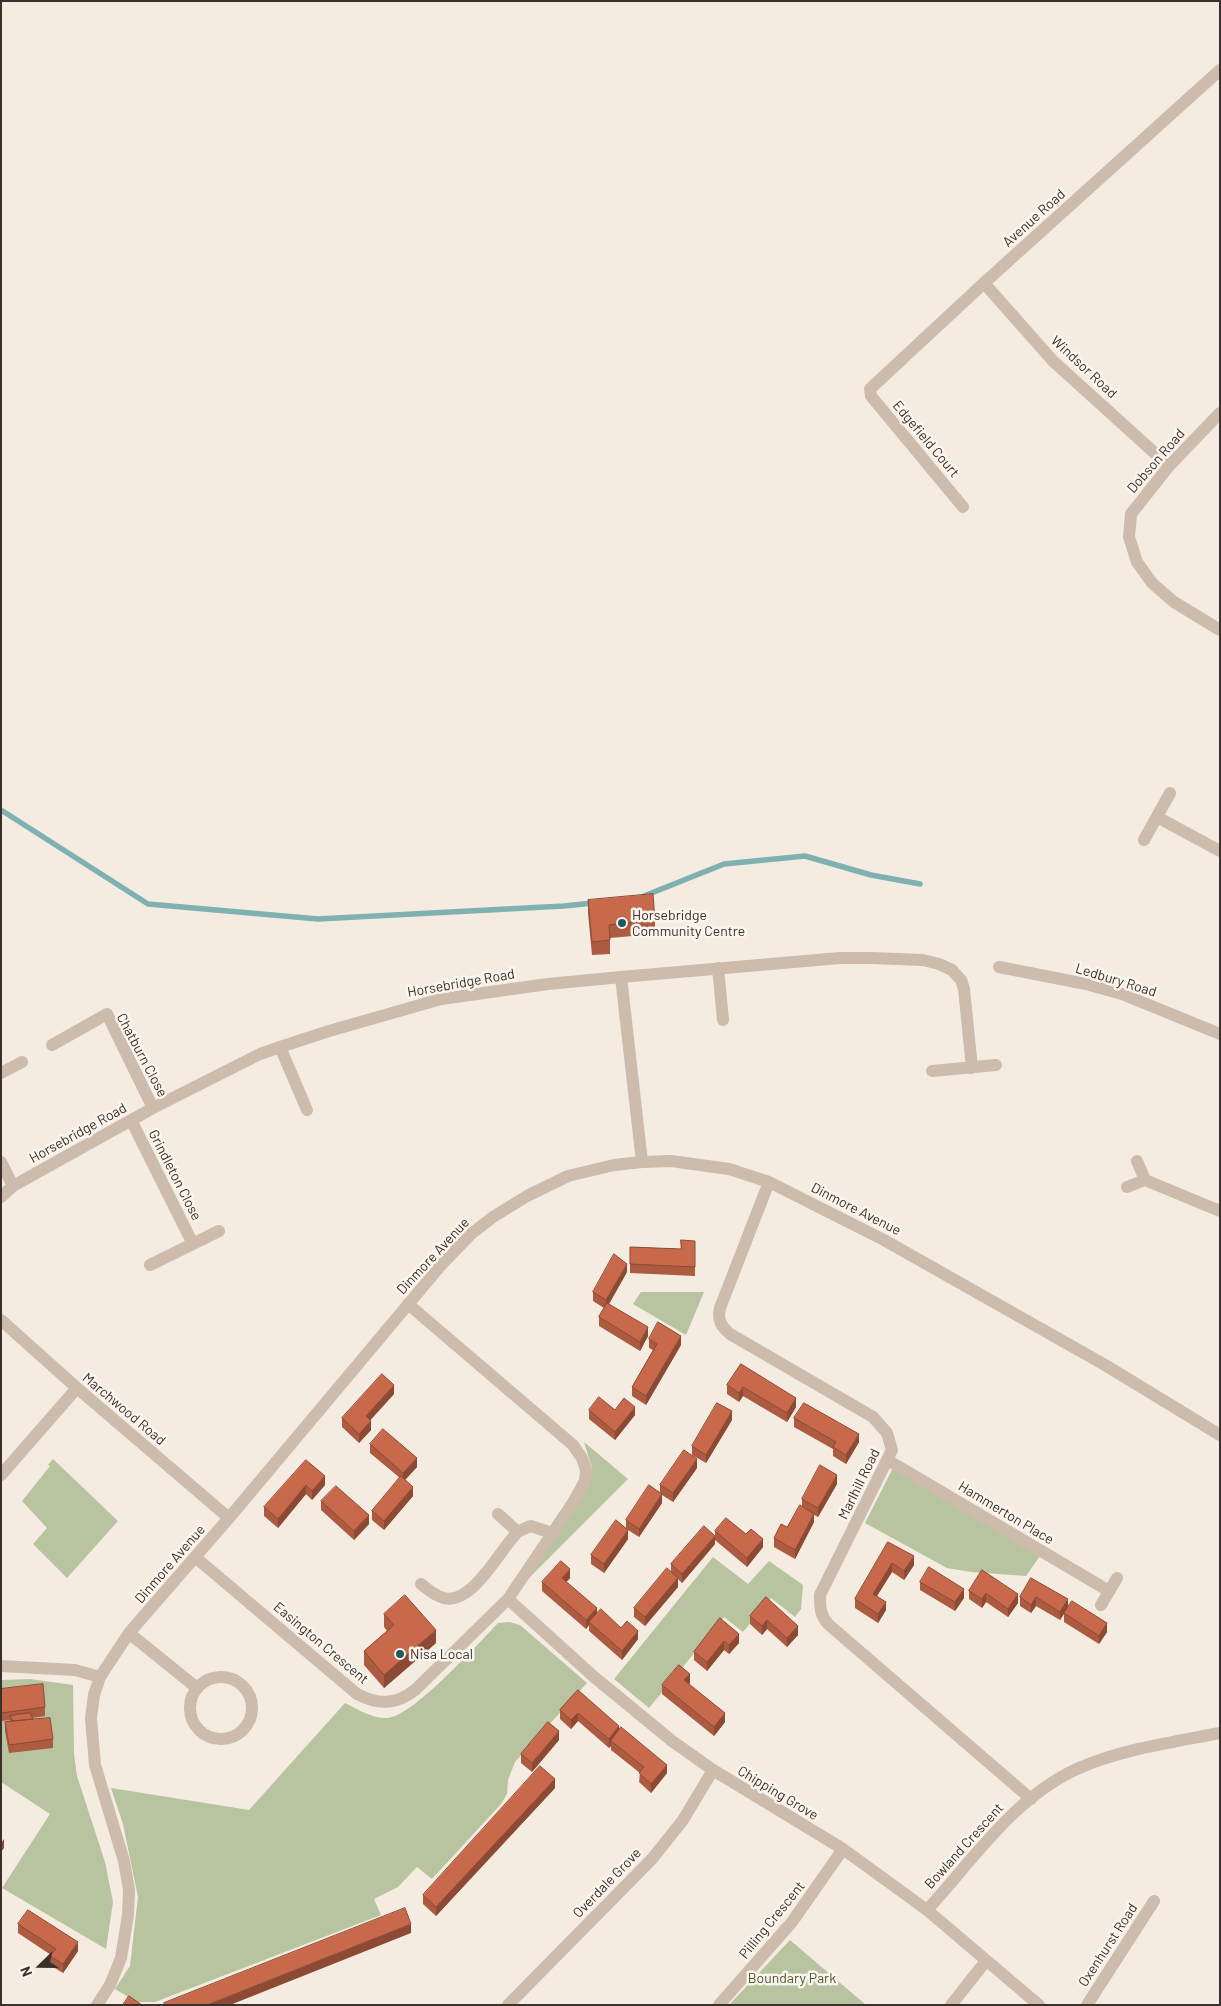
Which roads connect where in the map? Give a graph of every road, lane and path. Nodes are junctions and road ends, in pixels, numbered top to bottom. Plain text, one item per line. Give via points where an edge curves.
1 (1220, 70) edge
2 (984, 283) junction
3 (870, 389) joint
4 (1220, 413) edge
5 (1169, 466) junction
6 (963, 507) dead end
7 (1220, 630) edge
8 (1170, 793) dead end
9 (1157, 817) junction
10 (1144, 840) dead end
11 (1220, 851) edge
12 (999, 967) dead end
13 (718, 968) junction
14 (621, 977) junction
15 (724, 1020) dead end
16 (1220, 1034) edge
17 (52, 1045) dead end
18 (280, 1047) junction
19 (22, 1062) dead end
20 (996, 1065) dead end
21 (972, 1068) junction
22 (932, 1071) dead end
23 (1, 1073) edge
24 (153, 1108) junction
25 (307, 1110) dead end
26 (131, 1120) junction
27 (1138, 1161) dead end
28 (1, 1162) edge
29 (642, 1162) junction
30 (1145, 1180) junction
31 (769, 1182) junction
32 (13, 1186) junction
33 (1127, 1187) dead end
34 (1, 1197) edge
35 (1220, 1211) edge
36 (219, 1231) dead end
37 (193, 1244) junction
38 (150, 1265) dead end
39 (408, 1304) junction
40 (1, 1320) edge
41 (77, 1388) junction
42 (1220, 1435) edge
43 (889, 1461) junction
44 (1, 1475) edge
45 (498, 1514) dead end
46 (229, 1518) junction
47 (518, 1532) junction
48 (552, 1533) junction
49 (195, 1558) junction
50 (1118, 1578) dead end
51 (421, 1584) dead end
52 (1109, 1591) junction
53 (508, 1599) junction
54 (1100, 1605) dead end
55 (129, 1633) junction
56 (1, 1666) edge
57 (100, 1677) junction
58 (197, 1688) junction
59 (1220, 1733) edge
60 (713, 1770) junction
61 (1031, 1799) junction
62 (843, 1850) junction
63 (1154, 1901) dead end
64 (927, 1910) junction
65 (986, 1962) junction
66 (96, 2005) edge
67 (508, 2005) edge
68 (719, 2005) edge
69 (950, 2005) edge
70 (1038, 2005) edge
71 (1087, 2005) edge

1 - 2 street, Avenue Road
2 - 3 street, Avenue Road
2 - 5 street, Windsor Road via 1053,361
3 - 6 street, Edgefield Court via 871,396
4 - 5 street, Dobson Road
5 - 7 street, Dobson Road via 1131,514 1129,537 1137,562 1152,583 1174,602
8 - 9 street
9 - 10 street
9 - 11 street
12 - 16 street, Ledbury Road via 1122,994
13 - 14 street, Horsebridge Road
13 - 15 street
13 - 21 street, Horsebridge Road via 840,958 923,960 939,964 952,970 964,988
14 - 18 street, Horsebridge Road via 441,999
14 - 29 street
17 - 24 street, Chatburn Close via 107,1014
18 - 24 street, Horsebridge Road
18 - 25 street
19 - 23 street
20 - 21 street
21 - 22 street
24 - 26 street, Horsebridge Road
26 - 32 street, Horsebridge Road
26 - 37 street, Grindleton Close
27 - 30 street
28 - 32 street
29 - 31 street, Dinmore Avenue via 696,1163 729,1169
29 - 39 street, Dinmore Avenue via 568,1176 508,1206 470,1234
30 - 33 street
30 - 35 street
31 - 42 street, Dinmore Avenue via 884,1240 1105,1365
31 - 43 street, Marlhill Road via 720,1308 720,1323 730,1334 873,1417 890,1442
32 - 34 street, Horsebridge Road
36 - 37 street, Grindleton Close
37 - 38 street, Grindleton Close
39 - 46 street, Dinmore Avenue
39 - 48 street, Easington Crescent via 572,1445 582,1458 585,1481
40 - 41 street, Marchwood Road
41 - 44 street
41 - 46 street, Marchwood Road
43 - 52 street, Hammerton Place
43 - 61 street, Marlhill Road via 820,1594 822,1617
45 - 47 street
46 - 49 street, Dinmore Avenue
47 - 48 street via 530,1526
47 - 51 street via 492,1567 468,1592 457,1598 446,1599
48 - 53 street, Easington Crescent
49 - 53 street, Easington Crescent via 368,1700 384,1702 404,1698
49 - 55 street, Dinmore Avenue
50 - 52 street
52 - 54 street
53 - 60 street, Chipping Grove via 593,1676
55 - 57 street, Dinmore Avenue
55 - 58 street
56 - 57 street via 74,1670
57 - 66 street, Dinmore Avenue via 91,1718 95,1766 130,1890 121,1958 110,1985
58 - 58 street via 192,1696 190,1714 198,1730 205,1736 221,1740 244,1731 252,1718 253,1708 252,1698 240,1683 232,1678 213,1678
59 - 61 street, Bowland Crescent via 1097,1761 1060,1778
60 - 62 street, Chipping Grove
60 - 67 street, Overdale Grove via 683,1820 652,1859
61 - 64 street, Bowland Crescent via 1003,1823
62 - 64 street, Chipping Grove
62 - 68 street, Pilling Crescent via 792,1922
63 - 71 street, Oxenhurst Road
64 - 65 street, Chipping Grove
65 - 69 street
65 - 70 street, Chipping Grove

